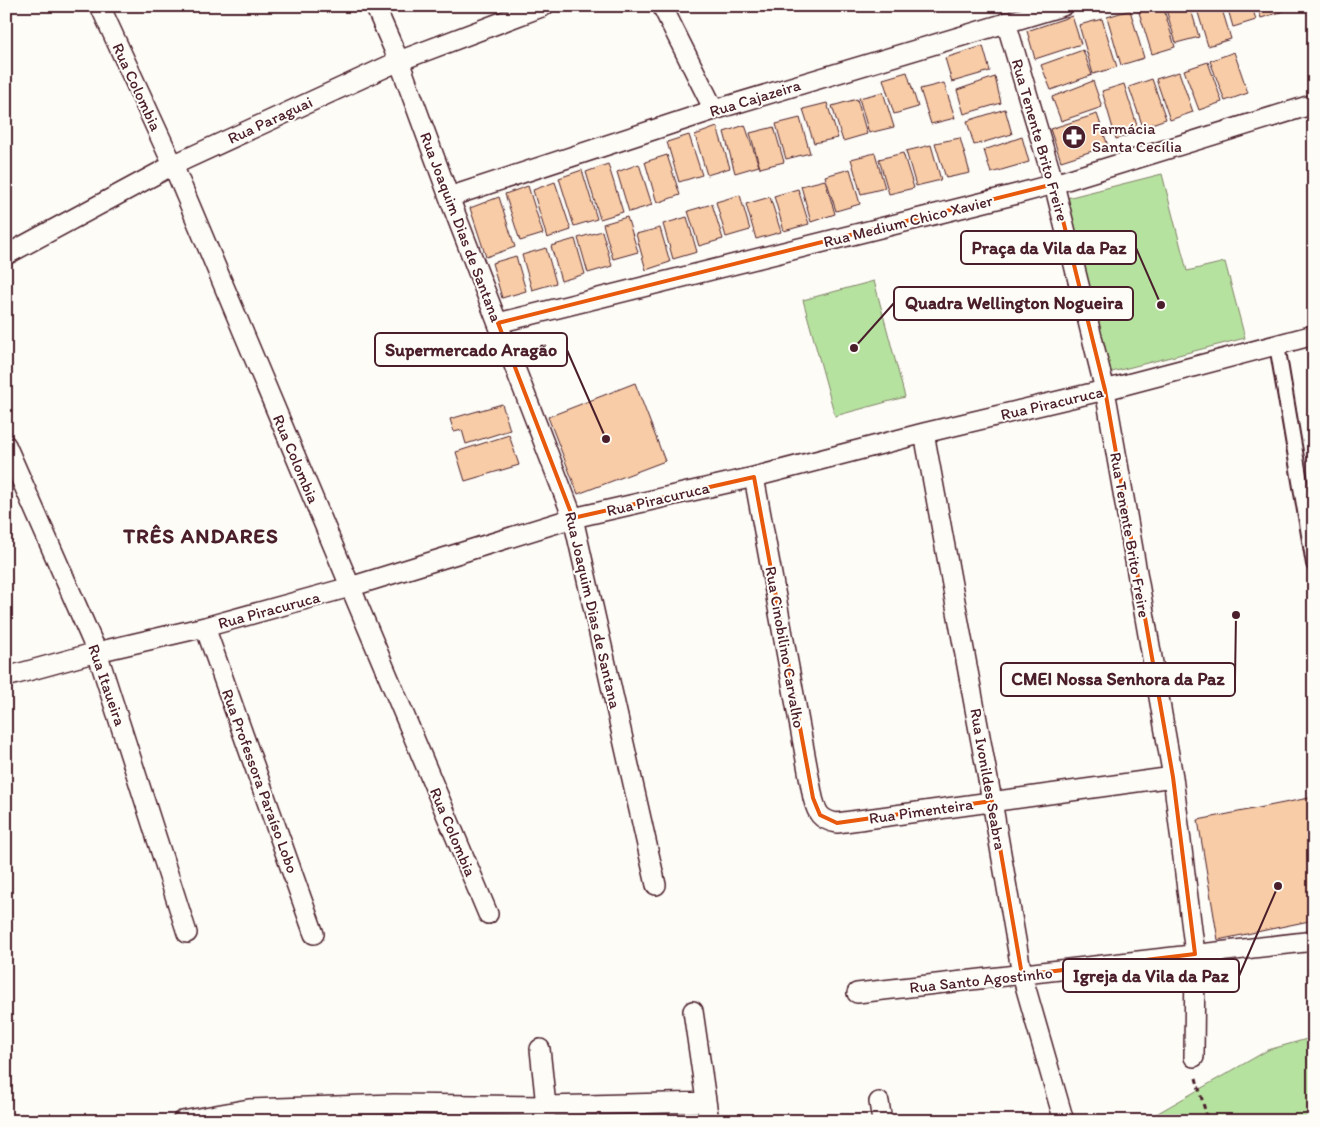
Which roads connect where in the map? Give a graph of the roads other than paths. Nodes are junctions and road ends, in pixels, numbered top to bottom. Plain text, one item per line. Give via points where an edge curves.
1 (100, 6) edge
2 (376, 6) edge
3 (544, 6) edge
4 (662, 6) edge
5 (1063, 6) edge
6 (1037, 10) edge
7 (1006, 22) junction
8 (399, 61) junction
9 (1314, 104) edge
10 (714, 110) junction
11 (173, 165) junction
12 (1054, 184) junction
13 (449, 197) junction
14 (6, 255) edge
15 (498, 323) junction
16 (1314, 335) edge
17 (1276, 345) junction
18 (1105, 390) junction
19 (924, 434) junction
20 (6, 445) edge
21 (754, 477) junction
22 (573, 518) junction
23 (1314, 564) edge
24 (350, 587) junction
25 (205, 627) junction
26 (98, 652) junction
27 (6, 677) edge
28 (1173, 777) junction
29 (992, 801) junction
30 (820, 815) joint
31 (656, 884) dead end
32 (488, 914) dead end
33 (187, 933) dead end
34 (314, 934) dead end
35 (1314, 941) edge
36 (1195, 954) junction
37 (1022, 975) junction
38 (857, 993) dead end
39 (693, 1011) dead end
40 (540, 1049) dead end
41 (1194, 1057) dead end
42 (879, 1102) dead end
43 (708, 1111) edge
44 (545, 1114) edge
45 (249, 1115) edge
46 (182, 1121) edge
47 (882, 1121) edge
48 (1064, 1121) edge

1 - 11 street, Rua Colombia
2 - 8 street, Rua Joaquim Dias de Santana
3 - 8 street, Rua Paraguai
4 - 10 street
5 - 6 street, Rua Cajazeira
6 - 7 street, Rua Cajazeira
7 - 10 street, Rua Cajazeira
7 - 12 street, Rua Tenente Brito Freire
8 - 11 street, Rua Paraguai
8 - 13 street, Rua Joaquim Dias de Santana
9 - 12 street, Rua Medium Chico Xavier
10 - 13 street, Rua Cajazeira
11 - 14 street, Rua Paraguai
11 - 24 street, Rua Colombia
12 - 15 street, Rua Medium Chico Xavier
12 - 18 street, Rua Tenente Brito Freire
13 - 15 street, Rua Joaquim Dias de Santana
15 - 22 street, Rua Joaquim Dias de Santana
16 - 17 street, Rua Piracuruca
17 - 18 street, Rua Piracuruca
17 - 23 street
18 - 19 street, Rua Piracuruca
18 - 28 street, Rua Tenente Brito Freire
19 - 21 street, Rua Piracuruca
19 - 29 street, Rua Ivonildes Seabra
20 - 26 street, Rua Itaueira
21 - 22 street, Rua Piracuruca
21 - 30 street, Rua Cinobilino Carvalho via 813,798
22 - 24 street, Rua Piracuruca
22 - 31 street, Rua Joaquim Dias de Santana
24 - 25 street, Rua Piracuruca
24 - 32 street, Rua Colombia
25 - 26 street, Rua Piracuruca
25 - 34 street, Rua Professora Paraíso Lobo
26 - 27 street, Rua Piracuruca
26 - 33 street, Rua Itaueira
28 - 29 street, Rua Pimenteira
28 - 36 street, Rua Tenente Brito Freire
29 - 30 street, Rua Pimenteira via 837,823 826,821
29 - 37 street, Rua Ivonildes Seabra
35 - 36 street, Rua Santo Agostinho
36 - 37 street, Rua Santo Agostinho
36 - 41 street, Rua Tenente Brito Freire
37 - 38 street, Rua Santo Agostinho
37 - 48 street, Rua Ivonildes Seabra
39 - 43 street
40 - 44 street
42 - 47 street
43 - 44 street
44 - 45 street via 394,1104
45 - 46 street

